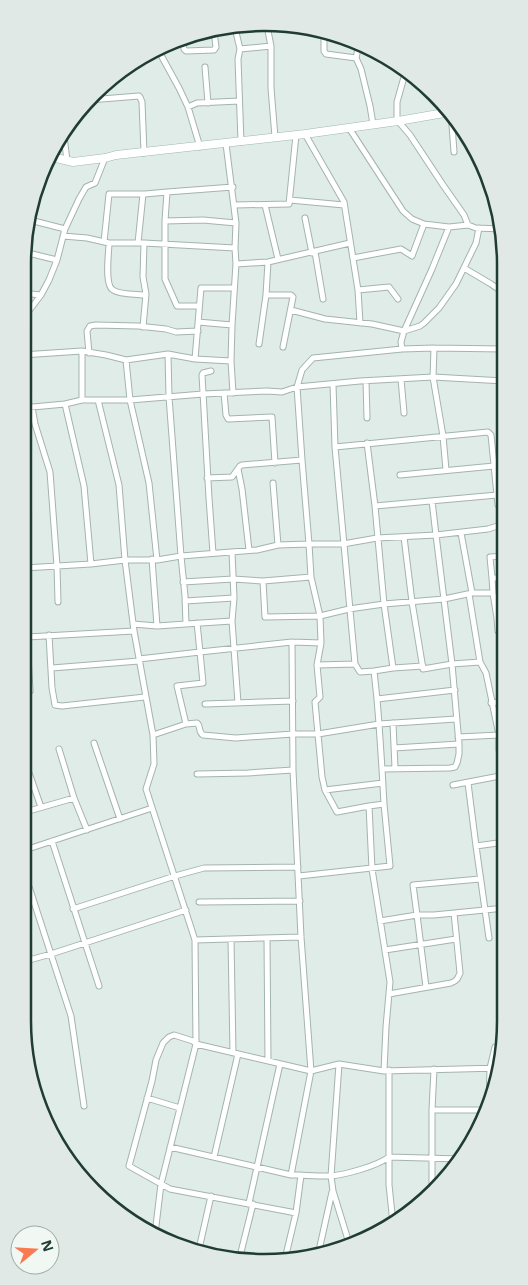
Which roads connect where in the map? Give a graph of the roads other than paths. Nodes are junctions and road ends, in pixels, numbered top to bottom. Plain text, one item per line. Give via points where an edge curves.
1 (268, 31) edge
2 (236, 33) edge
3 (215, 37) edge
4 (324, 39) edge
5 (183, 46) edge
6 (271, 46) junction
7 (240, 48) junction
8 (358, 51) edge
9 (162, 57) dead end
10 (356, 58) junction
11 (205, 67) dead end
12 (404, 78) edge
13 (99, 99) edge
14 (239, 101) junction
15 (208, 103) junction
16 (188, 107) junction
17 (441, 114) edge
18 (398, 121) junction
19 (373, 124) junction
20 (451, 125) edge
21 (349, 128) junction
22 (300, 135) junction
23 (274, 137) junction
24 (241, 142) junction
25 (65, 143) edge
26 (226, 144) junction
27 (200, 147) junction
28 (454, 152) dead end
29 (144, 153) junction
30 (57, 158) edge
31 (106, 158) junction
32 (67, 160) junction
33 (233, 187) junction
34 (167, 192) junction
35 (143, 194) junction
36 (290, 200) junction
37 (235, 205) junction
38 (267, 205) junction
39 (344, 205) junction
40 (305, 218) dead end
41 (36, 221) edge
42 (165, 221) junction
43 (236, 223) junction
44 (424, 224) junction
45 (468, 225) junction
46 (450, 227) junction
47 (479, 228) junction
48 (65, 229) junction
49 (494, 229) edge
50 (63, 236) junction
51 (107, 242) junction
52 (141, 243) junction
53 (164, 244) junction
54 (350, 244) junction
55 (235, 248) junction
56 (314, 252) junction
57 (32, 254) edge
58 (353, 258) junction
59 (278, 259) junction
60 (57, 260) junction
61 (268, 262) junction
62 (236, 264) junction
63 (464, 268) junction
64 (234, 288) junction
65 (497, 288) edge
66 (358, 290) junction
67 (31, 294) edge
68 (41, 295) junction
69 (145, 295) junction
70 (266, 295) junction
71 (323, 299) dead end
72 (398, 299) dead end
73 (199, 306) junction
74 (31, 309) edge
75 (291, 310) junction
76 (198, 322) junction
77 (360, 323) junction
78 (232, 326) junction
79 (144, 327) junction
80 (198, 331) junction
81 (404, 331) junction
82 (259, 344) dead end
83 (283, 347) dead end
84 (434, 348) junction
85 (402, 349) junction
86 (497, 349) edge
87 (82, 351) junction
88 (89, 352) junction
89 (31, 354) edge
90 (168, 354) junction
91 (195, 358) junction
92 (126, 360) junction
93 (231, 360) junction
94 (211, 371) dead end
95 (433, 377) junction
96 (401, 379) junction
97 (366, 381) junction
98 (497, 381) edge
99 (333, 384) junction
100 (297, 387) junction
101 (233, 392) junction
102 (224, 393) junction
103 (203, 394) junction
104 (169, 397) junction
105 (82, 400) junction
106 (98, 400) junction
107 (130, 400) junction
108 (65, 404) junction
109 (32, 407) joint
110 (404, 413) dead end
111 (367, 418) dead end
112 (442, 436) junction
113 (366, 444) junction
114 (335, 447) junction
115 (302, 460) junction
116 (275, 463) junction
117 (494, 466) junction
118 (238, 468) junction
119 (446, 470) junction
120 (400, 474) dead end
121 (208, 478) junction
122 (273, 483) dead end
123 (497, 496) joint
124 (432, 501) junction
125 (375, 506) junction
126 (497, 526) edge
127 (461, 533) junction
128 (436, 536) junction
129 (404, 537) junction
130 (377, 538) junction
131 (309, 544) junction
132 (343, 544) junction
133 (278, 545) junction
134 (249, 550) junction
135 (232, 552) junction
136 (213, 553) junction
137 (181, 556) junction
138 (497, 556) edge
139 (125, 560) junction
140 (154, 560) junction
141 (91, 564) junction
142 (57, 566) junction
143 (31, 568) edge
144 (311, 577) junction
145 (492, 578) junction
146 (497, 578) edge
147 (233, 579) junction
148 (263, 581) junction
149 (183, 582) junction
150 (493, 593) junction
151 (471, 594) junction
152 (234, 598) junction
153 (444, 599) junction
154 (185, 601) junction
155 (58, 602) dead end
156 (412, 602) junction
157 (384, 604) junction
158 (349, 609) junction
159 (320, 616) junction
160 (497, 618) edge
161 (232, 621) junction
162 (197, 623) junction
163 (133, 624) junction
164 (186, 624) junction
165 (156, 626) junction
166 (134, 631) junction
167 (49, 635) junction
168 (31, 637) edge
169 (292, 642) junction
170 (321, 644) junction
171 (235, 648) junction
172 (200, 652) junction
173 (139, 660) junction
174 (480, 662) junction
175 (355, 664) junction
176 (452, 664) junction
177 (316, 665) junction
178 (423, 666) junction
179 (52, 668) junction
180 (393, 668) junction
181 (374, 671) junction
182 (455, 690) junction
183 (145, 697) junction
184 (377, 699) junction
185 (293, 702) junction
186 (497, 702) edge
187 (238, 703) junction
188 (491, 703) junction
189 (205, 704) dead end
190 (456, 719) junction
191 (393, 723) junction
192 (186, 724) junction
193 (380, 724) junction
194 (497, 727) edge
195 (293, 734) junction
196 (318, 734) junction
197 (153, 735) junction
198 (497, 735) edge
199 (458, 737) junction
200 (94, 743) dead end
201 (459, 744) junction
202 (394, 748) junction
203 (59, 749) dead end
204 (395, 768) junction
205 (382, 769) junction
206 (293, 770) junction
207 (197, 774) dead end
208 (497, 777) edge
209 (31, 779) edge
210 (383, 783) junction
211 (468, 783) junction
212 (453, 785) dead end
213 (325, 790) junction
214 (74, 798) junction
215 (384, 804) junction
216 (369, 806) junction
217 (41, 808) junction
218 (152, 808) junction
219 (31, 811) edge
220 (120, 818) junction
221 (86, 830) junction
222 (52, 841) junction
223 (497, 843) edge
224 (476, 846) junction
225 (31, 848) edge
226 (298, 867) junction
227 (372, 869) junction
228 (175, 876) junction
229 (299, 876) junction
230 (480, 879) junction
231 (31, 892) edge
232 (300, 901) junction
233 (199, 902) dead end
234 (73, 909) junction
235 (497, 909) edge
236 (186, 910) junction
237 (485, 910) junction
238 (454, 913) junction
239 (417, 915) junction
240 (380, 920) junction
241 (301, 937) junction
242 (267, 938) junction
243 (489, 938) dead end
244 (231, 939) junction
245 (456, 939) junction
246 (195, 940) junction
247 (84, 943) junction
248 (421, 944) junction
249 (385, 950) junction
250 (52, 954) junction
251 (31, 960) edge
252 (99, 986) dead end
253 (426, 987) junction
254 (389, 994) junction
255 (196, 1044) junction
256 (495, 1047) dead end
257 (235, 1054) junction
258 (268, 1061) junction
259 (280, 1064) junction
260 (339, 1064) junction
261 (490, 1068) junction
262 (434, 1069) junction
263 (386, 1070) junction
264 (311, 1071) junction
265 (490, 1077) edge
266 (147, 1098) junction
267 (84, 1106) dead end
268 (180, 1108) junction
269 (432, 1110) junction
270 (479, 1110) edge
271 (170, 1147) junction
272 (214, 1157) junction
273 (389, 1157) junction
274 (432, 1159) junction
275 (452, 1159) edge
276 (257, 1167) junction
277 (292, 1175) junction
278 (301, 1176) junction
279 (331, 1176) junction
280 (432, 1182) edge
281 (161, 1184) junction
282 (333, 1191) junction
283 (211, 1196) junction
284 (251, 1203) junction
285 (296, 1213) junction
286 (392, 1215) edge
287 (156, 1227) edge
288 (348, 1238) edge
289 (200, 1245) edge
290 (320, 1247) edge
291 (241, 1252) edge
292 (287, 1252) edge

1 - 6 street
2 - 7 street
3 - 5 street via 214,50 186,51
4 - 10 street via 326,54
6 - 7 street
6 - 23 street
7 - 14 street
8 - 10 street
9 - 16 street
10 - 19 street
11 - 15 street
12 - 18 street via 397,102
13 - 29 street via 140,97
14 - 15 street
14 - 24 street
15 - 16 street
16 - 27 street
17 - 18 street
18 - 19 street
18 - 45 street
19 - 21 street
20 - 28 street
21 - 22 street
21 - 44 street via 403,211
22 - 23 street
22 - 36 street
22 - 39 street
23 - 24 street
24 - 26 street
25 - 32 street
26 - 27 street
26 - 33 street
27 - 29 street
29 - 31 street
30 - 32 street
31 - 32 street
31 - 48 street via 95,183 86,187
33 - 34 street
33 - 37 street
34 - 35 street
34 - 42 street
35 - 51 street via 109,194
35 - 52 street
36 - 38 street via 289,204
36 - 39 street
37 - 38 street
37 - 43 street
38 - 59 street
39 - 54 street
40 - 56 street
41 - 48 street
42 - 43 street
42 - 53 street
43 - 55 street
44 - 46 street
44 - 58 street via 412,256 401,249
45 - 46 street
45 - 47 street
46 - 81 street
47 - 49 street
47 - 63 street
48 - 50 street
50 - 51 street
50 - 60 street
51 - 52 street
51 - 69 street via 110,288 120,293
52 - 53 street
52 - 69 street
53 - 55 street
53 - 73 street via 165,279 176,305
54 - 56 street
54 - 58 street
55 - 62 street
56 - 59 street
56 - 71 street
57 - 60 street
58 - 66 street
59 - 61 street
60 - 68 street
61 - 62 street
61 - 70 street
62 - 64 street
63 - 65 street
63 - 81 street via 439,308 422,325
64 - 73 street via 201,288
64 - 78 street
66 - 72 street via 389,287
66 - 77 street
67 - 68 street
68 - 74 street
69 - 79 street
70 - 75 street via 291,295
70 - 82 street
73 - 76 street
75 - 77 street via 325,319
75 - 83 street
76 - 78 street
76 - 80 street
77 - 81 street
78 - 93 street
79 - 80 street via 176,332
79 - 88 street via 90,326 87,331
80 - 91 street
81 - 85 street
84 - 85 street
84 - 86 street
84 - 95 street
85 - 100 street via 313,358 302,370
87 - 88 street
87 - 89 street
87 - 105 street
88 - 92 street
90 - 91 street
90 - 92 street
90 - 104 street
91 - 93 street
92 - 107 street
93 - 101 street
94 - 103 street via 202,375
95 - 96 street
95 - 98 street
95 - 112 street
96 - 97 street
96 - 110 street
97 - 99 street
97 - 111 street
99 - 100 street
99 - 114 street
100 - 101 street via 282,392
100 - 115 street
101 - 102 street
102 - 103 street
102 - 116 street via 228,419 272,418
103 - 104 street
103 - 121 street
104 - 107 street
104 - 137 street
105 - 106 street
105 - 108 street
106 - 107 street
106 - 139 street via 119,485
107 - 140 street via 149,483
108 - 109 street
108 - 141 street via 84,486
109 - 142 street via 50,472
112 - 113 street
112 - 117 street via 490,432
112 - 119 street
113 - 114 street
113 - 125 street
114 - 132 street
115 - 116 street
115 - 131 street
116 - 118 street
117 - 119 street
117 - 123 street
118 - 121 street via 230,477
118 - 134 street
119 - 120 street
121 - 136 street
122 - 133 street
123 - 124 street
124 - 125 street
124 - 128 street
125 - 130 street
126 - 127 street
127 - 128 street
127 - 151 street
128 - 129 street
128 - 153 street
129 - 130 street
129 - 156 street
130 - 132 street
130 - 157 street
131 - 132 street
131 - 133 street
131 - 144 street
132 - 158 street
133 - 134 street
134 - 135 street
135 - 136 street
135 - 147 street
136 - 137 street
137 - 140 street
137 - 149 street
138 - 145 street via 490,557
139 - 140 street
139 - 141 street
139 - 163 street
140 - 165 street
141 - 142 street
142 - 143 street
142 - 155 street
144 - 148 street
144 - 159 street
145 - 146 street
145 - 150 street
147 - 148 street
147 - 149 street
147 - 152 street
148 - 159 street via 265,617
149 - 154 street
150 - 151 street
150 - 160 street
151 - 153 street
151 - 174 street
152 - 154 street
152 - 161 street
153 - 156 street
153 - 176 street
154 - 164 street
156 - 157 street
156 - 178 street
157 - 158 street
157 - 180 street
158 - 159 street
158 - 175 street
159 - 170 street
161 - 162 street
161 - 171 street
162 - 164 street
162 - 172 street
163 - 165 street
163 - 166 street
164 - 165 street
166 - 167 street
166 - 173 street
167 - 168 street
167 - 179 street
169 - 170 street
169 - 171 street
169 - 185 street
170 - 177 street
171 - 172 street
171 - 187 street
172 - 173 street
172 - 192 street via 203,683 177,686
173 - 179 street
173 - 183 street
174 - 176 street
174 - 188 street via 486,674
175 - 177 street
175 - 181 street via 360,672
176 - 178 street via 425,669
176 - 182 street
177 - 196 street via 320,697 315,702
178 - 180 street
179 - 183 street via 55,705
180 - 181 street
181 - 184 street
182 - 184 street
182 - 190 street
183 - 197 street
184 - 193 street
185 - 187 street
185 - 195 street
186 - 188 street
187 - 189 street
188 - 194 street
190 - 191 street
190 - 199 street
191 - 193 street
191 - 202 street
192 - 195 street via 197,723 202,735 236,738
192 - 197 street
193 - 196 street
193 - 205 street
195 - 196 street
195 - 206 street
196 - 213 street
197 - 218 street via 154,764 146,789
198 - 199 street
199 - 201 street
200 - 220 street
201 - 202 street
201 - 204 street via 455,767
202 - 204 street
203 - 214 street
204 - 205 street
205 - 210 street
206 - 207 street
206 - 226 street
208 - 211 street
209 - 217 street
210 - 213 street
210 - 215 street
211 - 212 street
211 - 224 street
213 - 216 street via 337,812
214 - 217 street
214 - 221 street
215 - 216 street
215 - 227 street via 390,866
216 - 227 street
217 - 219 street
218 - 220 street
218 - 228 street
220 - 221 street
221 - 222 street
222 - 225 street
222 - 234 street
223 - 224 street
224 - 230 street
226 - 228 street via 204,868
226 - 229 street
227 - 229 street
227 - 240 street
228 - 234 street
228 - 236 street
229 - 232 street
230 - 237 street
230 - 239 street via 413,885
231 - 250 street
232 - 233 street
232 - 241 street
234 - 247 street
235 - 237 street
236 - 246 street
236 - 247 street
237 - 238 street
237 - 243 street
238 - 239 street
238 - 245 street
239 - 240 street
239 - 248 street
240 - 249 street
241 - 242 street
241 - 264 street
242 - 244 street
242 - 258 street
244 - 246 street
244 - 257 street
245 - 248 street
245 - 253 street via 458,978 451,983
246 - 255 street
247 - 250 street
247 - 252 street
248 - 249 street
248 - 253 street
249 - 254 street
250 - 251 street
250 - 267 street via 72,1016
253 - 254 street
254 - 263 street
255 - 257 street
255 - 266 street via 169,1036 156,1060
255 - 268 street
256 - 261 street
257 - 258 street
257 - 272 street
258 - 259 street
259 - 264 street
259 - 276 street
260 - 263 street
260 - 264 street
260 - 279 street
261 - 262 street
261 - 265 street
262 - 263 street
262 - 269 street
263 - 273 street
264 - 277 street
266 - 268 street
266 - 281 street via 128,1166
268 - 271 street
269 - 270 street
269 - 274 street
271 - 272 street
271 - 281 street
272 - 276 street
273 - 274 street
273 - 279 street via 374,1166
273 - 286 street
274 - 275 street
274 - 280 street
276 - 277 street
276 - 284 street
277 - 278 street
278 - 279 street
278 - 285 street
279 - 282 street
281 - 283 street
281 - 287 street
282 - 288 street
282 - 290 street
283 - 284 street
283 - 289 street
284 - 285 street
284 - 291 street
285 - 292 street

